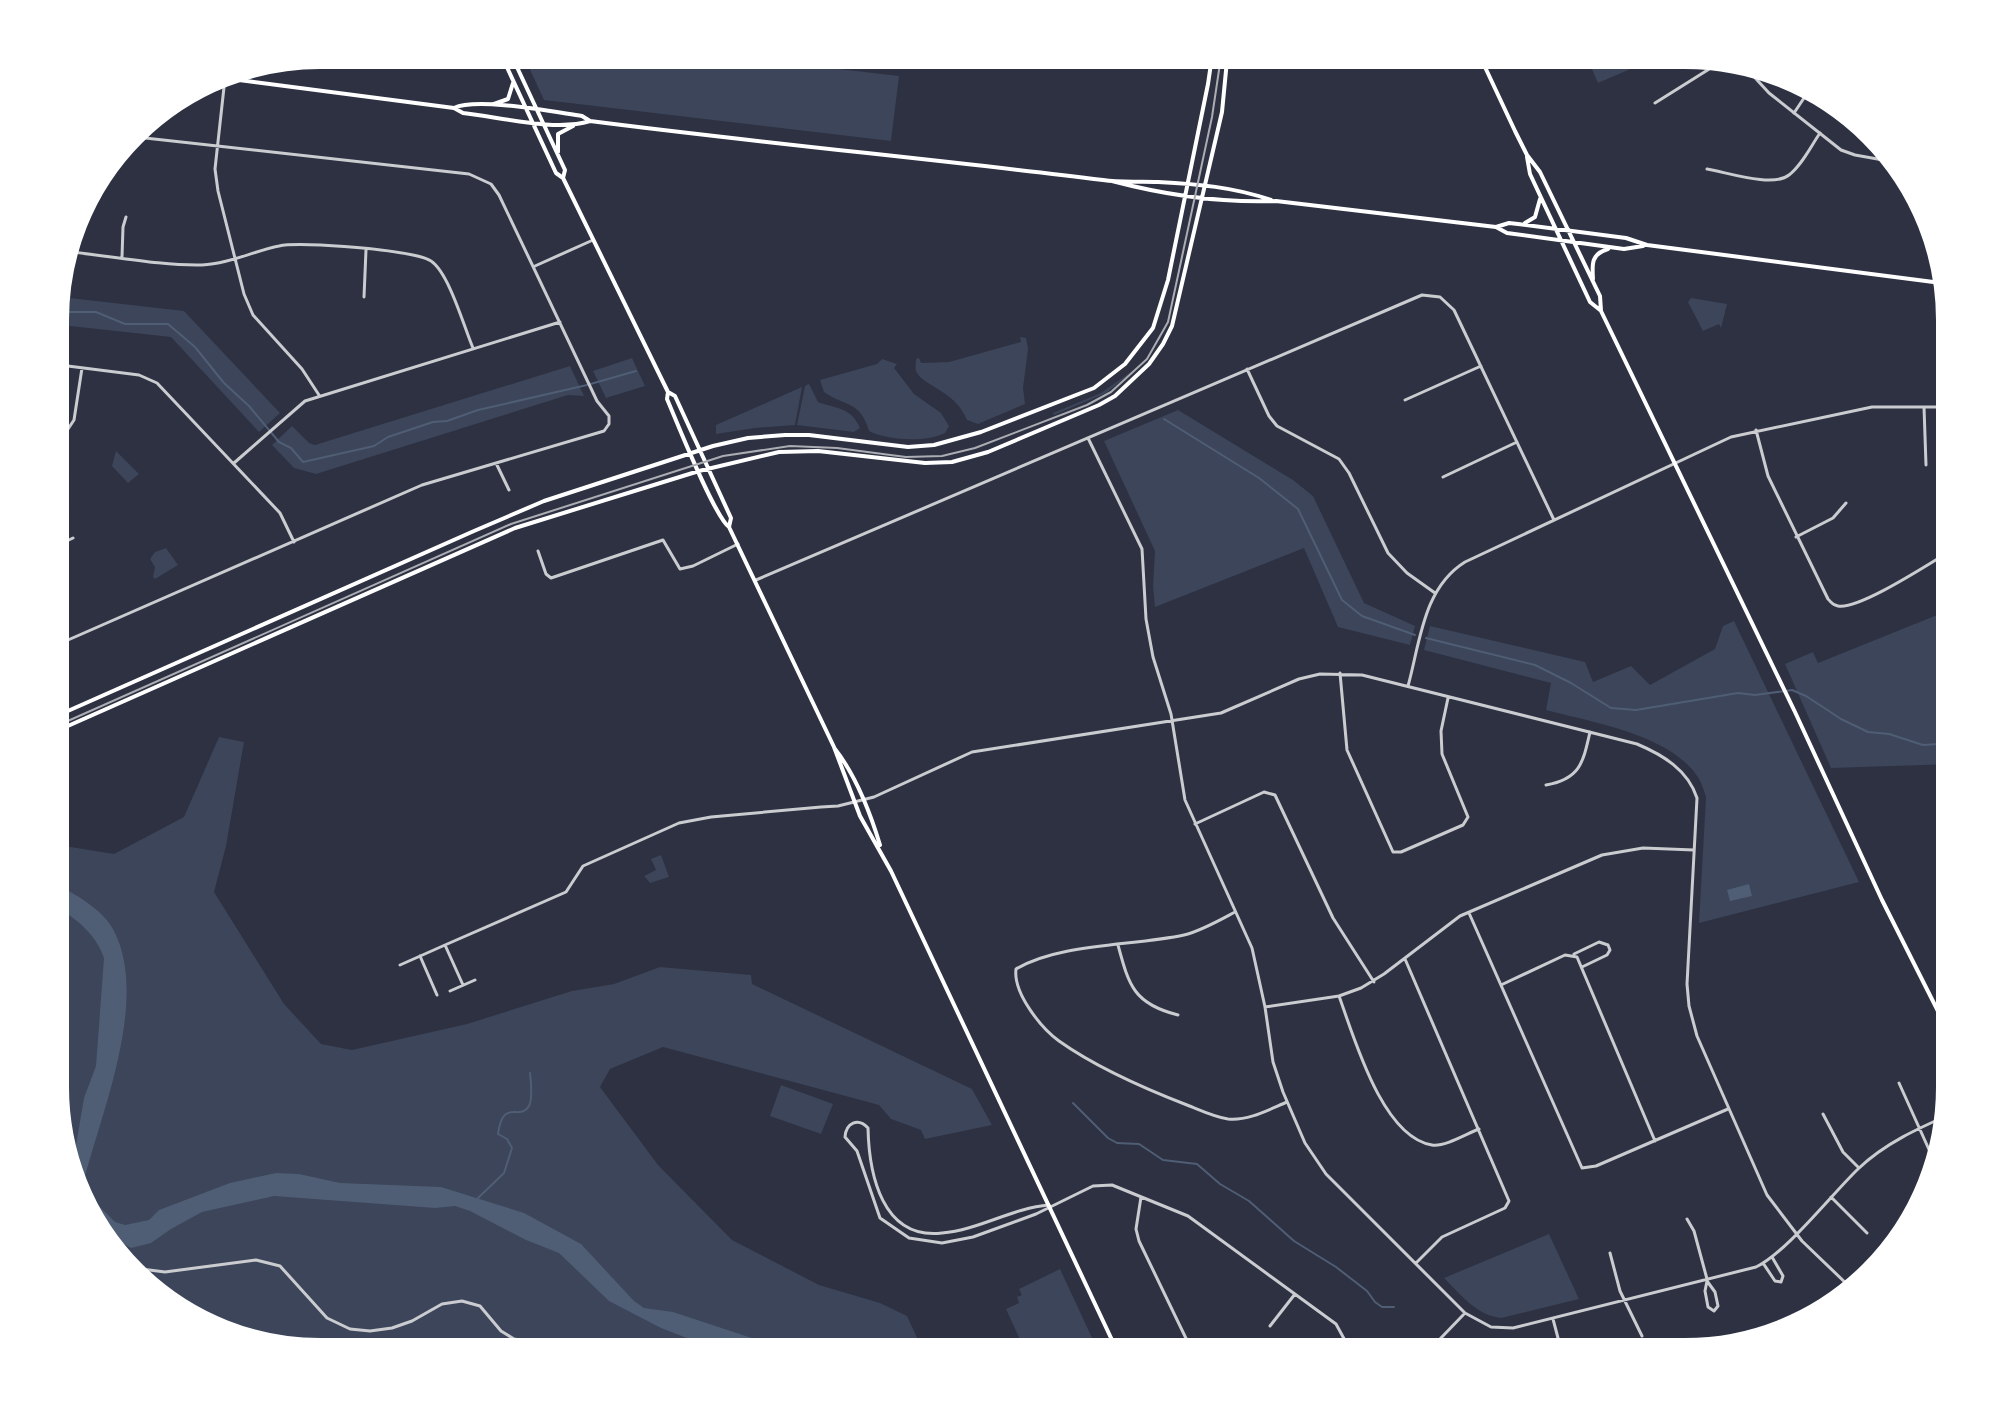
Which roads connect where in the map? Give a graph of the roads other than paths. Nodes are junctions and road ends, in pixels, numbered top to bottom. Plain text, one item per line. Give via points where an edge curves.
1 (506, 65) edge
2 (516, 65) edge
3 (1210, 65) edge
4 (1227, 65) edge
5 (1484, 65) edge
6 (1713, 66) edge
7 (1748, 73) edge
8 (234, 79) edge
9 (514, 81) junction
10 (224, 82) edge
11 (1806, 95) edge
12 (1655, 103) dead end
13 (489, 105) junction
14 (454, 108) junction
15 (527, 110) junction
16 (538, 111) junction
17 (1794, 113) junction
18 (590, 121) junction
19 (532, 122) junction
20 (543, 123) junction
21 (579, 125) junction
22 (1820, 133) junction
23 (141, 137) edge
24 (217, 145) junction
25 (557, 154) junction
26 (1880, 154) edge
27 (1527, 155) junction
28 (1879, 159) junction
29 (1885, 160) edge
30 (1707, 169) dead end
31 (563, 178) junction
32 (1112, 181) junction
33 (1187, 184) junction
34 (1206, 186) junction
35 (1540, 195) junction
36 (1185, 196) junction
37 (1203, 198) junction
38 (1276, 201) junction
39 (126, 217) dead end
40 (1518, 224) junction
41 (1496, 227) junction
42 (1556, 229) junction
43 (1568, 231) junction
44 (594, 240) junction
45 (1561, 241) junction
46 (1574, 242) junction
47 (1647, 245) junction
48 (1612, 248) junction
49 (366, 250) junction
50 (74, 252) edge
51 (122, 257) junction
52 (235, 258) junction
53 (535, 266) junction
54 (1593, 282) junction
55 (1938, 283) edge
56 (364, 297) dead end
57 (1601, 311) junction
58 (560, 322) junction
59 (473, 348) junction
60 (64, 366) edge
61 (1481, 366) junction
62 (82, 368) junction
63 (1247, 369) junction
64 (668, 392) junction
65 (319, 395) junction
66 (1405, 400) dead end
67 (1924, 407) junction
68 (1940, 407) edge
69 (1756, 430) junction
70 (64, 435) edge
71 (1088, 438) junction
72 (1517, 442) junction
73 (700, 449) junction
74 (691, 452) junction
75 (234, 463) junction
76 (496, 463) junction
77 (1674, 463) junction
78 (1926, 465) dead end
79 (709, 468) junction
80 (699, 471) junction
81 (1443, 477) dead end
82 (509, 490) dead end
83 (1846, 503) dead end
84 (1554, 520) junction
85 (729, 527) junction
86 (1796, 537) junction
87 (73, 538) dead end
88 (64, 542) edge
89 (294, 542) junction
90 (738, 544) junction
91 (538, 551) dead end
92 (1940, 557) edge
93 (756, 580) junction
94 (1435, 593) junction
95 (64, 642) edge
96 (1340, 673) junction
97 (1408, 686) junction
98 (1448, 697) junction
99 (65, 712) edge
100 (1172, 721) junction
101 (65, 727) edge
102 (1590, 732) junction
103 (834, 747) junction
104 (1546, 785) dead end
105 (864, 800) junction
106 (854, 803) junction
107 (1195, 824) junction
108 (1695, 850) junction
109 (882, 852) junction
110 (1235, 912) junction
111 (1469, 913) junction
112 (445, 945) junction
113 (1118, 945) junction
114 (1572, 955) junction
115 (420, 956) junction
116 (1405, 959) junction
117 (400, 965) dead end
118 (1582, 967) junction
119 (475, 980) dead end
120 (1374, 982) junction
121 (463, 985) junction
122 (1501, 985) junction
123 (450, 991) dead end
124 (437, 995) dead end
125 (1339, 996) junction
126 (1265, 1007) junction
127 (1178, 1015) dead end
128 (1940, 1016) edge
129 (1899, 1083) dead end
130 (1287, 1102) junction
131 (1728, 1109) junction
132 (1823, 1114) dead end
133 (1938, 1120) edge
134 (1919, 1128) junction
135 (1479, 1129) junction
136 (1655, 1141) junction
137 (1931, 1155) edge
138 (1859, 1168) junction
139 (1141, 1197) junction
140 (1831, 1197) junction
141 (1049, 1205) junction
142 (1687, 1219) dead end
143 (970, 1227) junction
144 (1796, 1232) junction
145 (1867, 1233) dead end
146 (973, 1237) junction
147 (1610, 1253) dead end
148 (1772, 1257) junction
149 (1416, 1263) junction
150 (1763, 1263) junction
151 (140, 1269) edge
152 (1707, 1281) junction
153 (1848, 1285) edge
154 (1295, 1294) junction
155 (1625, 1300) junction
156 (1465, 1313) junction
157 (1553, 1319) junction
158 (1270, 1326) dead end
159 (1642, 1336) dead end
160 (514, 1339) junction
161 (497, 1342) edge
162 (533, 1342) edge
163 (1113, 1343) edge
164 (1188, 1343) edge
165 (1346, 1343) edge
166 (1432, 1343) edge
167 (1559, 1343) edge

1 - 9 main road
2 - 16 main road
3 - 33 main road
4 - 34 main road
5 - 27 main road
6 - 12 street
7 - 17 street
8 - 14 main road
9 - 13 main road via 508,99
9 - 15 main road
10 - 24 street
11 - 17 street
13 - 14 main road via 464,103
13 - 15 main road
14 - 19 main road
15 - 16 main road
15 - 19 main road
16 - 18 main road
16 - 20 main road
17 - 22 street
18 - 21 main road
18 - 32 main road
19 - 20 main road
19 - 31 main road
20 - 21 main road
20 - 25 main road
21 - 25 main road via 558,134
22 - 28 street via 1848,154
22 - 30 street via 1783,179
23 - 24 street
24 - 52 street via 218,191
24 - 53 street via 469,174 491,184 499,195
25 - 31 main road
26 - 28 street
27 - 35 main road
27 - 43 main road
28 - 29 street
31 - 44 main road
32 - 33 main road
32 - 36 main road
33 - 34 main road
33 - 36 main road
34 - 37 main road
34 - 38 main road
35 - 40 main road via 1535,217
35 - 42 main road
36 - 37 main road
36 - 73 main road via 1153,328 1125,364 1094,388 934,445 785,435
37 - 38 main road
37 - 79 main road via 1163,344 1140,375 1099,405 952,462 908,463 798,451 765,453
38 - 41 main road
39 - 51 street
40 - 41 main road
40 - 42 main road
41 - 45 main road
42 - 43 main road
42 - 45 main road
43 - 46 main road
43 - 47 main road
44 - 53 street
44 - 64 main road
45 - 46 main road
45 - 57 main road via 1590,302
46 - 48 main road
46 - 54 main road
47 - 48 main road
47 - 55 main road
48 - 54 main road via 1595,256
49 - 52 street via 290,244
49 - 56 street
49 - 59 street via 433,262
50 - 51 street
51 - 52 street via 195,265
52 - 65 street via 253,315
53 - 58 street
54 - 57 main road
57 - 77 main road
58 - 59 street
58 - 76 street via 609,416 608,429
59 - 65 street
60 - 62 street
61 - 63 street via 1454,310 1445,300 1428,295
61 - 66 street
61 - 72 street
62 - 70 street via 74,420
62 - 75 street via 146,376
63 - 71 street
63 - 94 street via 1277,426 1339,459 1388,553
64 - 73 main road via 675,396
64 - 74 main road
65 - 75 street via 305,401
67 - 68 street
67 - 69 street via 1872,407
67 - 78 street
69 - 77 street
69 - 86 street via 1768,476
71 - 93 street
71 - 100 street via 1142,549 1146,619
72 - 81 street
72 - 84 street
73 - 74 main road
73 - 79 main road
74 - 80 main road
74 - 99 main road via 516,513
75 - 89 street via 280,513
76 - 82 street
76 - 89 street via 422,485
77 - 84 street
77 - 128 main road
79 - 80 main road
79 - 85 main road via 731,518
80 - 85 main road
80 - 101 main road via 515,528
83 - 86 street via 1833,518
84 - 94 street via 1465,562
85 - 90 main road
86 - 92 street via 1830,602 1843,606
87 - 88 street
89 - 95 street
90 - 91 street via 680,569 663,540 551,578
90 - 93 main road
93 - 103 main road
94 - 97 street
96 - 97 street
96 - 98 street via 1347,750 1393,852 1459,827 1468,817 1442,754
96 - 100 street via 1299,679 1221,713
97 - 98 street
98 - 102 street
100 - 105 street via 972,752
100 - 107 street via 1182,786
102 - 104 street via 1575,773
102 - 108 street via 1653,751 1686,776 1697,798
103 - 105 main road
103 - 106 main road
105 - 106 street
105 - 109 main road
106 - 109 main road
106 - 112 street via 679,823 583,866 569,890
107 - 110 street
107 - 120 street via 1264,792 1275,795 1333,918
108 - 111 street via 1643,848 1602,855
108 - 131 street via 1689,1006
109 - 141 main road
110 - 113 street via 1185,934
110 - 126 street via 1257,964
111 - 116 street
111 - 122 street
112 - 115 street
112 - 121 street
113 - 127 street via 1127,980 1139,998
113 - 130 street via 1053,955 1016,969 1026,1004 1058,1041 1144,1088 1219,1117 1241,1118
114 - 118 street
114 - 118 street via 1599,942 1608,945 1607,955
114 - 122 street
115 - 117 street
115 - 124 street
116 - 120 street
116 - 135 street
118 - 136 street
119 - 121 street
120 - 125 street
121 - 123 street
122 - 136 street via 1579,1166 1588,1169
125 - 126 street
125 - 135 street via 1359,1055 1398,1123 1435,1146
126 - 130 street via 1273,1062
129 - 134 street
130 - 149 street via 1326,1174
131 - 136 street
131 - 144 street via 1767,1195
132 - 138 street via 1843,1152
133 - 134 street
134 - 137 street
134 - 138 street
135 - 149 street via 1508,1205 1442,1237
138 - 140 street
139 - 141 street via 1103,1184
139 - 154 street via 1188,1216
139 - 164 street via 1139,1241
140 - 144 street
140 - 145 street
141 - 143 street
141 - 146 street
141 - 163 main road
142 - 152 street
143 - 146 street
143 - 146 street via 923,1233 889,1214 875,1181 868,1128 849,1125 845,1137 857,1151 880,1218 924,1242
144 - 148 street
144 - 153 street
147 - 155 street
148 - 150 street
148 - 150 street via 1782,1281 1775,1281
149 - 156 street
150 - 152 street
151 - 160 street via 165,1272 256,1260 280,1266 327,1318 350,1329 392,1328 442,1304 462,1301 480,1306
152 - 152 street via 1709,1308 1716,1311 1715,1292
152 - 155 street
154 - 158 street
154 - 165 street via 1336,1324
155 - 157 street
155 - 159 street
156 - 157 street via 1501,1329
156 - 166 street
157 - 167 street
160 - 161 street
160 - 162 street

